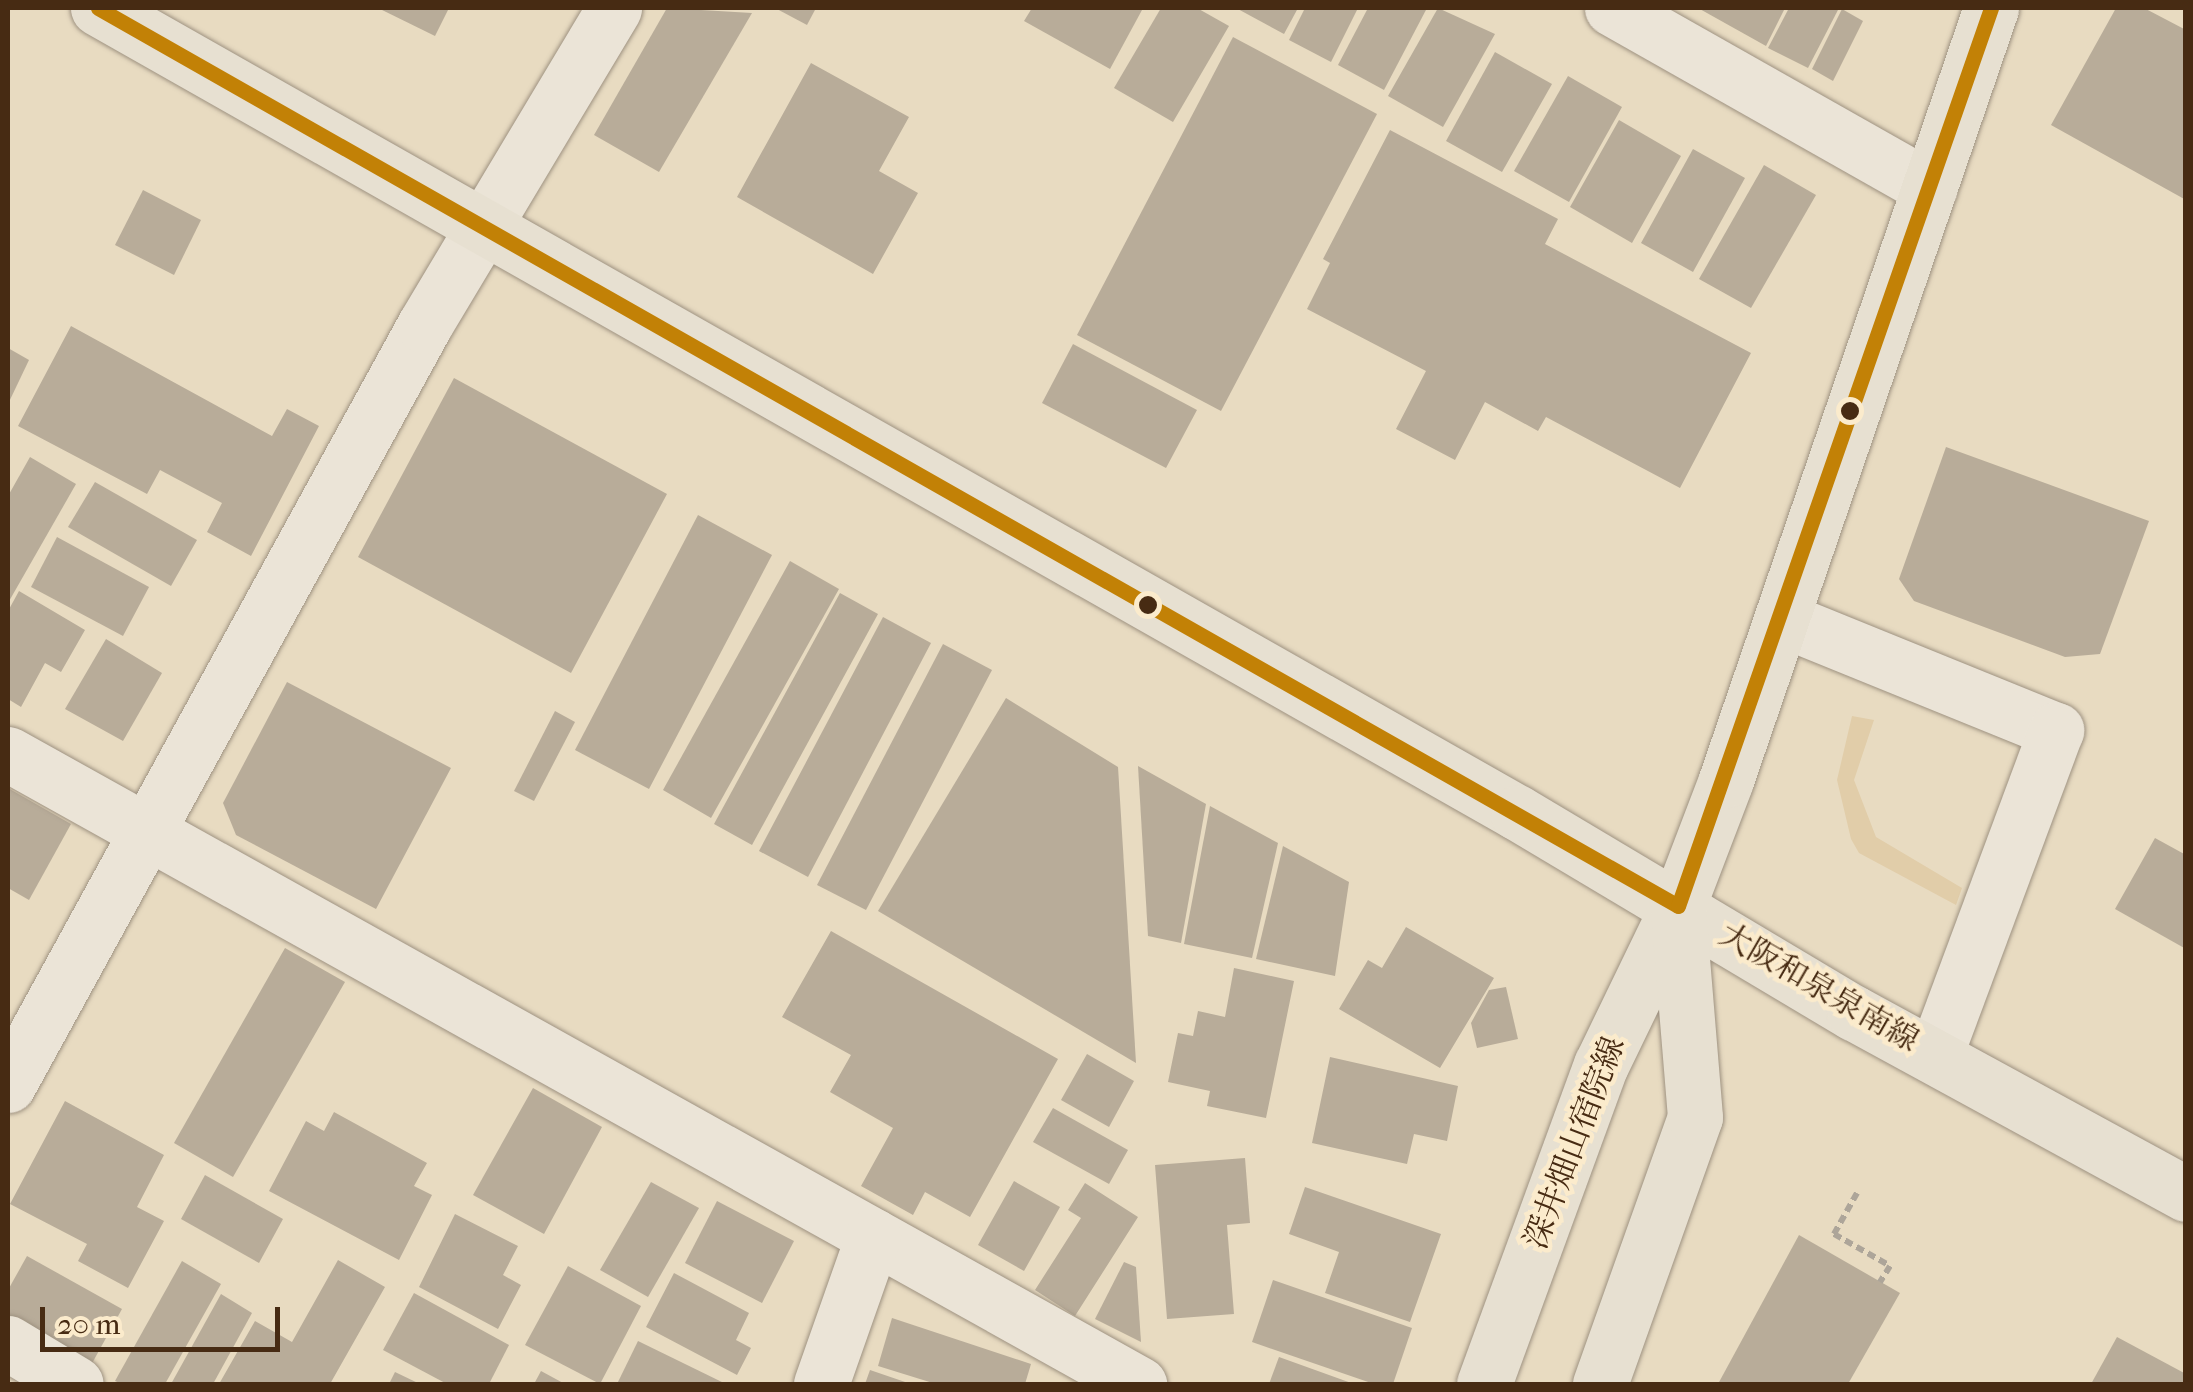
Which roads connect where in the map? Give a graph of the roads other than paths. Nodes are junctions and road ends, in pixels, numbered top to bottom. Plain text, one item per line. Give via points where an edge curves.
1 (98, 8) edge
2 (614, 8) edge
3 (1612, 8) edge
4 (1991, 8) edge
5 (1930, 188) junction
6 (482, 225) junction
7 (1782, 619) junction
8 (8, 754) edge
9 (150, 834) junction
10 (1678, 906) junction
11 (1935, 1055) junction
12 (8, 1085) edge
13 (2186, 1194) edge
14 (873, 1236) junction
15 (8, 1343) edge
16 (76, 1384) edge
17 (821, 1384) edge
18 (1139, 1384) edge
19 (1484, 1384) edge
20 (1600, 1384) edge

1 - 6 main road, 大阪和泉泉南線
2 - 6 street
3 - 5 street
4 - 5 main road, 深井畑山宿院線
5 - 7 main road, 深井畑山宿院線
6 - 9 street
6 - 10 main road, 大阪和泉泉南線
7 - 10 main road, 深井畑山宿院線
7 - 11 street via 2056,730
8 - 9 street
9 - 12 street
9 - 14 street
10 - 11 main road, 大阪和泉泉南線
10 - 19 main road, 深井畑山宿院線 via 1601,1066
10 - 20 main road, 深井畑山宿院線 via 1695,1117
11 - 13 main road, 大阪和泉泉南線
14 - 17 street
14 - 18 street
15 - 16 street

